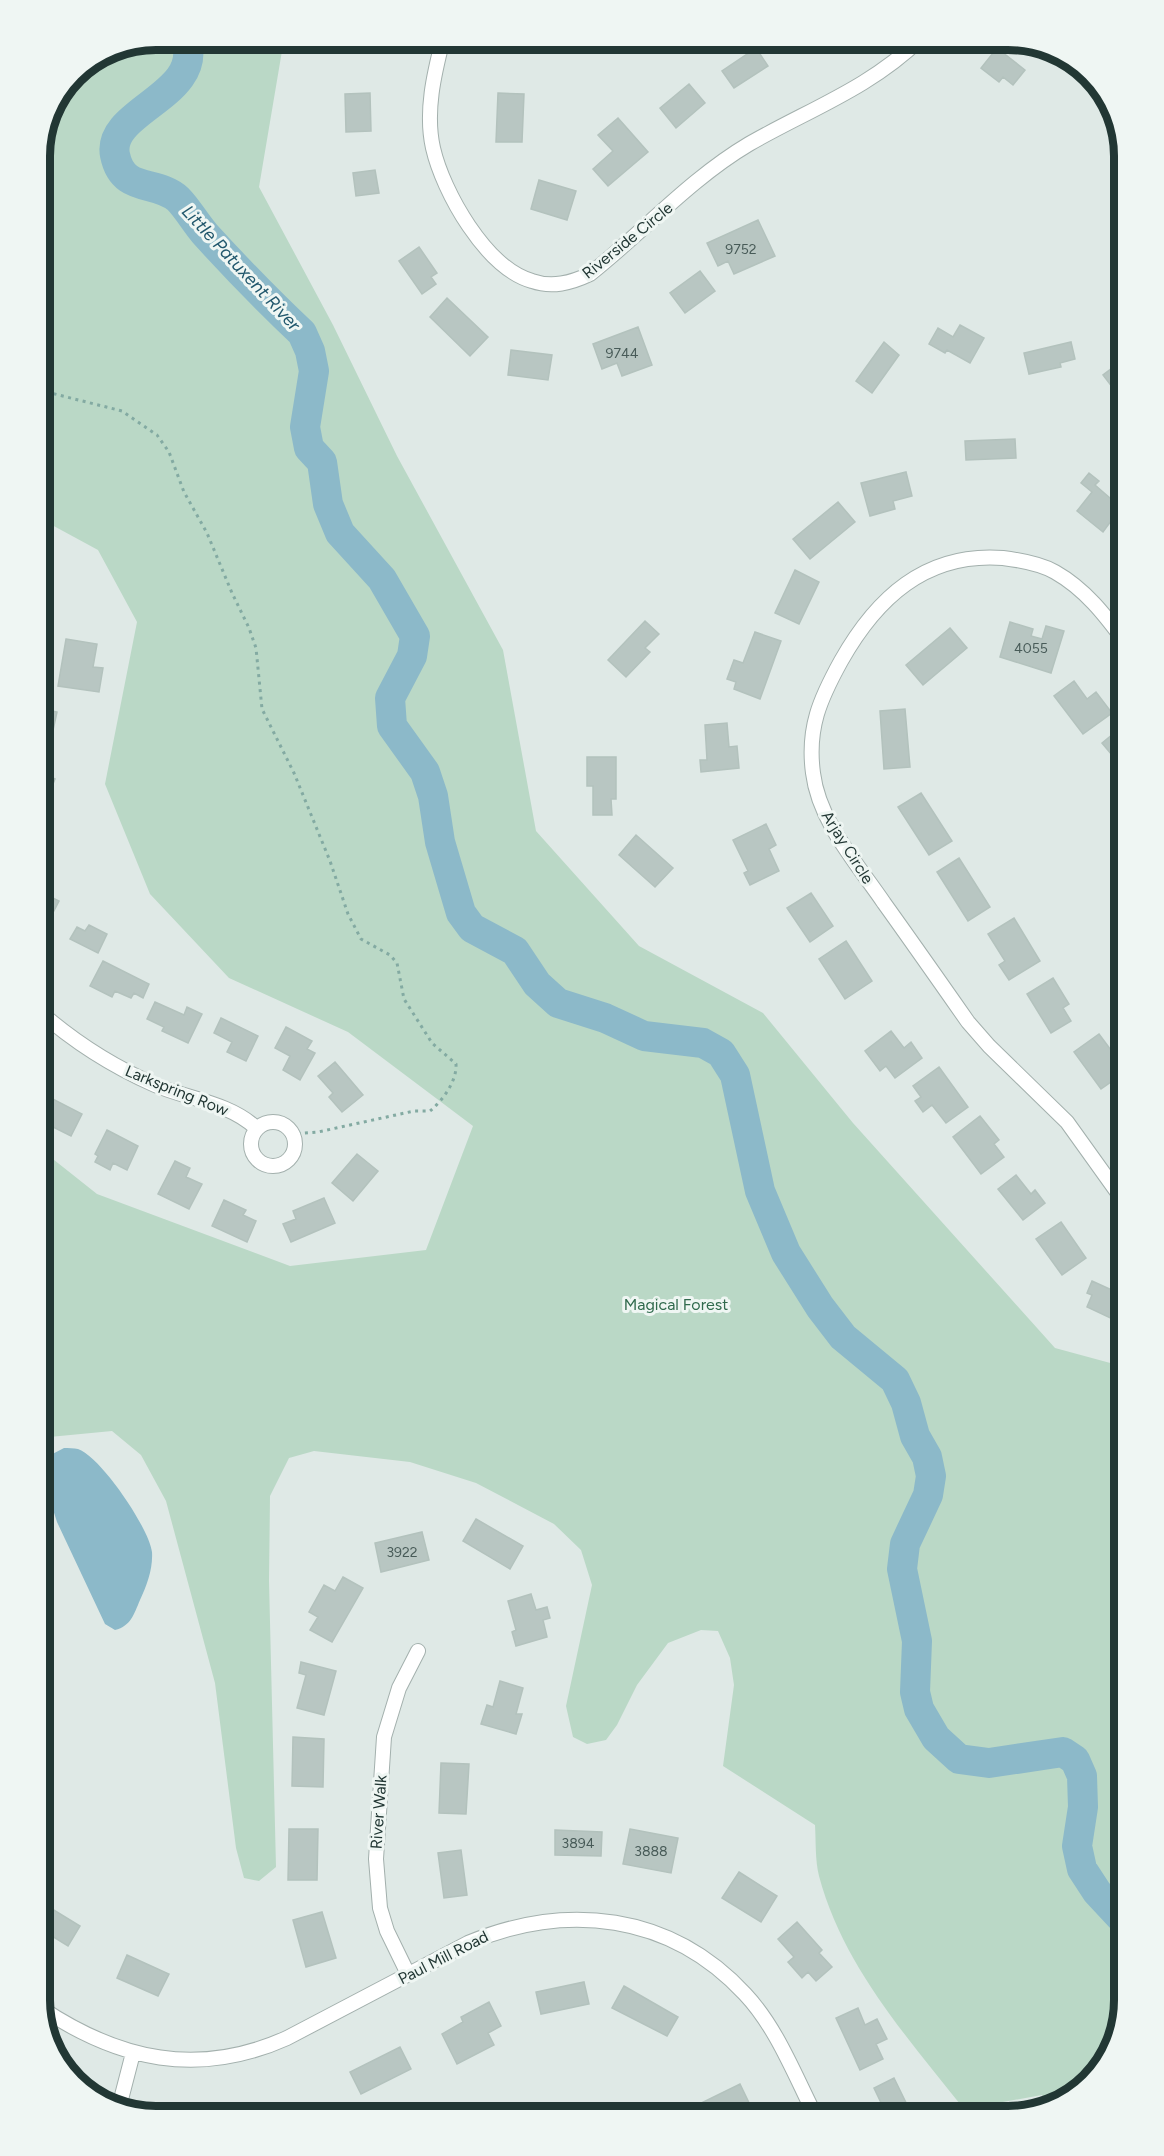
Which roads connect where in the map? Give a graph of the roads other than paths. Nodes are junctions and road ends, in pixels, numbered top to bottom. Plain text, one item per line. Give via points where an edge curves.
1 (441, 50) edge
2 (909, 50) edge
3 (1114, 628) edge
4 (50, 1021) edge
5 (256, 1128) junction
6 (1114, 1188) edge
7 (418, 1651) dead end
8 (408, 1974) junction
9 (51, 2014) edge
10 (133, 2053) junction
11 (121, 2100) edge
12 (810, 2106) edge

1 - 2 street, Riverside Circle via 430,114 433,148 455,203 498,260 532,282 552,285 590,274 708,173 749,144 860,86
3 - 6 street, Arjay Circle via 1094,602 1054,571 989,557 942,566 913,578 883,602 860,628 818,705 811,753 817,795 853,858 968,1022 1067,1122
4 - 5 street, Larkspring Row via 121,1068 155,1085 232,1111
5 - 5 street via 251,1149 263,1164 273,1166 291,1158 294,1134 281,1122
7 - 8 street, River Walk via 388,1716 376,1859 380,1908
8 - 10 street, Paul Mill Road via 258,2050 202,2060
8 - 12 street, Paul Mill Road via 468,1942 525,1924 556,1918 592,1918 632,1924 694,1953 746,1995 768,2024
9 - 10 street, Paul Mill Road via 99,2042
10 - 11 street

